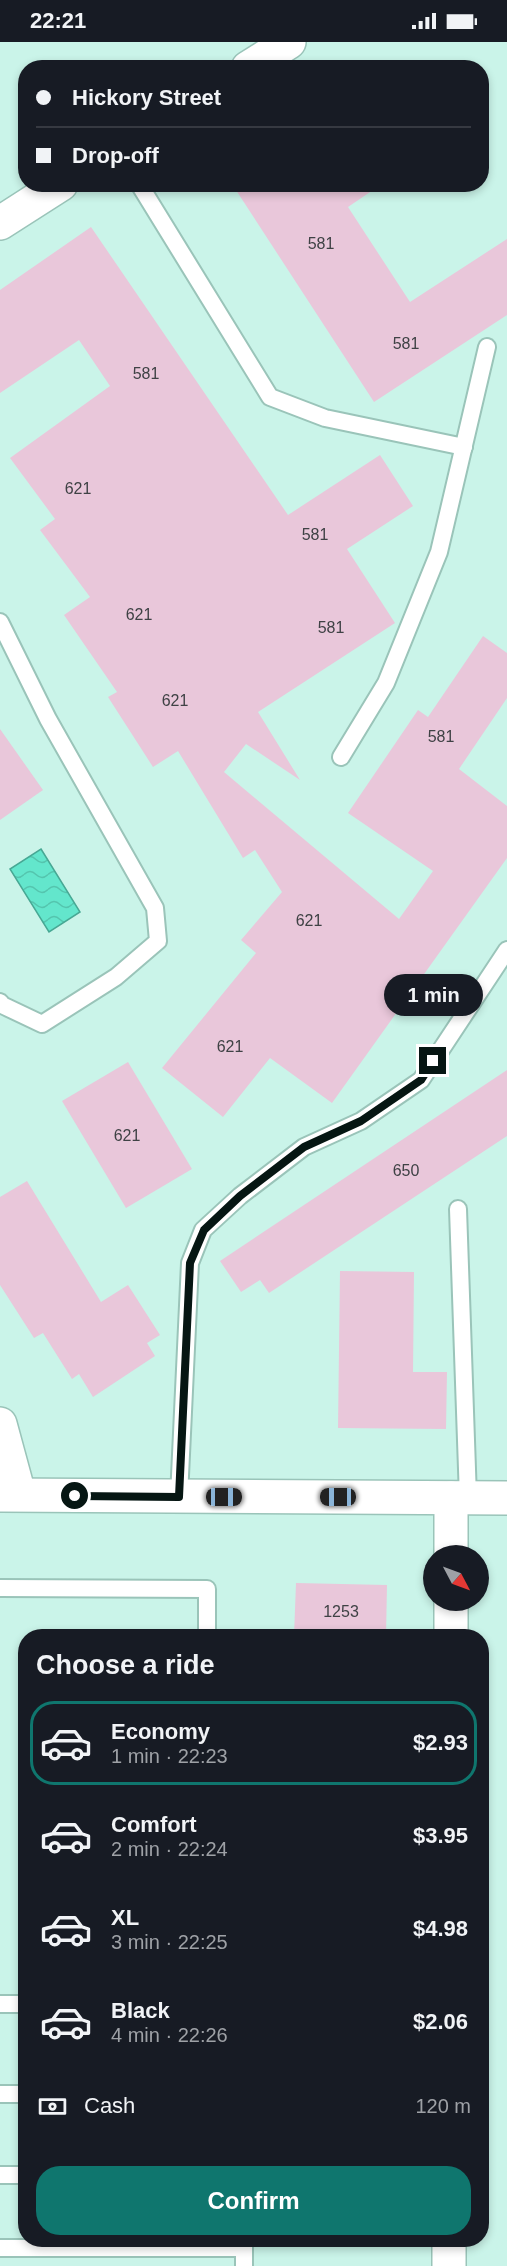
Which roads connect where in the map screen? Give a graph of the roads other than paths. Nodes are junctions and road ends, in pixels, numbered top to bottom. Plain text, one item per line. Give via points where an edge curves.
1 (289, 42) edge
2 (261, 60) edge
3 (48, 192) edge
4 (144, 192) edge
5 (0, 223) edge
6 (487, 348) dead end
7 (464, 447) junction
8 (0, 622) edge
9 (341, 757) dead end
10 (507, 950) edge
11 (0, 1002) edge
12 (458, 1209) dead end
13 (0, 1424) edge
14 (9, 1494) edge
15 (179, 1497) junction
16 (460, 1498) junction
17 (507, 1498) edge
18 (453, 1545) edge
19 (0, 1588) edge
20 (451, 1611) edge
21 (207, 1629) edge
22 (451, 1629) edge
23 (0, 2004) edge
24 (18, 2004) edge
25 (0, 2094) edge
26 (18, 2094) edge
27 (0, 2175) edge
28 (18, 2175) edge
29 (61, 2247) edge
30 (244, 2247) edge
31 (449, 2247) edge
32 (0, 2248) edge
33 (244, 2266) edge
34 (449, 2266) edge

1 - 2 street
3 - 5 street
4 - 7 lane via 270,397 325,418
6 - 7 lane
7 - 9 lane via 435,563 386,683
8 - 11 lane via 48,719 155,908 158,941 116,977 42,1024
10 - 15 lane via 421,1080 361,1121 304,1147 240,1196 204,1230 190,1263
12 - 16 lane
13 - 14 street
14 - 15 street
15 - 16 street
16 - 17 street
16 - 18 street
19 - 21 lane via 207,1589
20 - 22 street
23 - 24 lane
25 - 26 lane
27 - 28 lane
29 - 32 lane
30 - 33 lane
31 - 34 street

